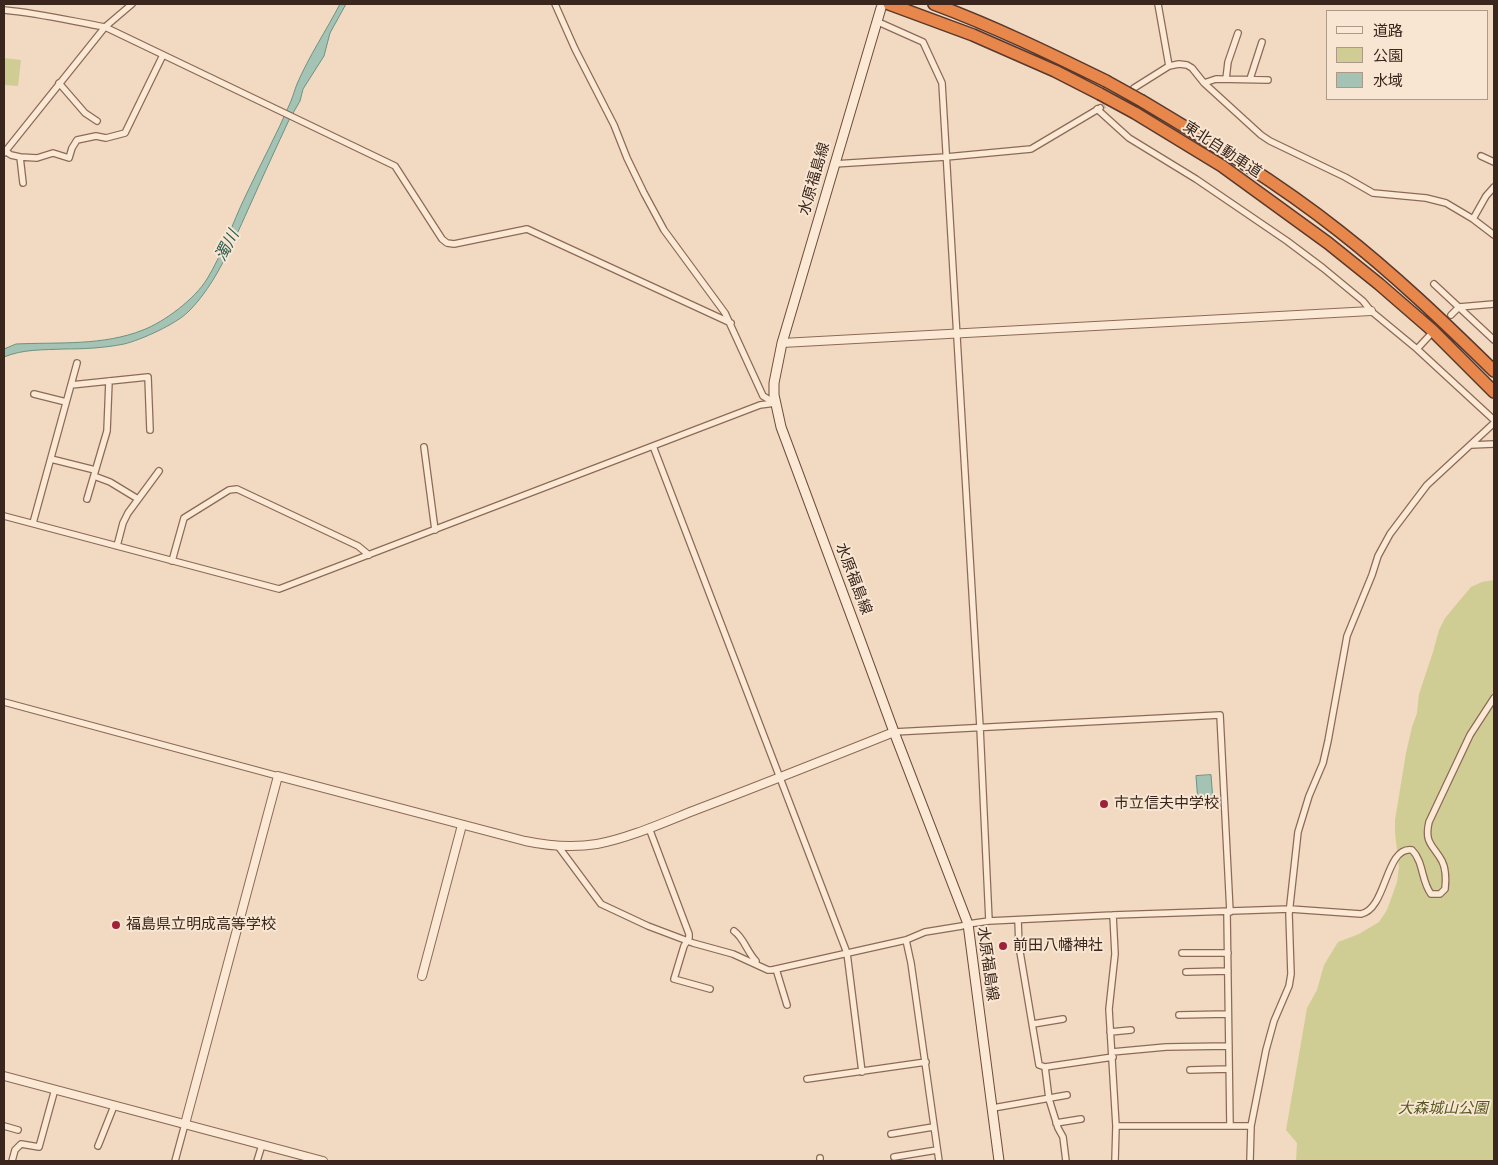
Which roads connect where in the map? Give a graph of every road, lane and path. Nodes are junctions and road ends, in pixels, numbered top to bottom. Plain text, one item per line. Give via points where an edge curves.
1 (132, 4) edge
2 (555, 4) edge
3 (934, 4) edge
4 (1158, 4) edge
5 (885, 6) edge
6 (4, 10) edge
7 (876, 21) junction
8 (105, 27) junction
9 (1238, 33) dead end
10 (1262, 42) dead end
11 (163, 55) junction
12 (1169, 66) junction
13 (1226, 79) junction
14 (1250, 79) junction
15 (1268, 80) dead end
16 (1204, 83) junction
17 (59, 84) junction
18 (1134, 88) dead end
19 (97, 121) dead end
20 (5, 152) edge
21 (1481, 156) dead end
22 (20, 157) junction
23 (946, 157) junction
24 (1494, 162) edge
25 (834, 164) junction
26 (23, 183) dead end
27 (1494, 188) edge
28 (1474, 219) junction
29 (1494, 235) edge
30 (1434, 284) dead end
31 (1494, 304) edge
32 (1459, 307) junction
33 (1371, 311) junction
34 (1451, 315) dead end
35 (730, 323) junction
36 (957, 334) junction
37 (1429, 336) dead end
38 (1494, 340) edge
39 (782, 343) junction
40 (1417, 348) junction
41 (77, 363) dead end
42 (1494, 371) edge
43 (109, 381) junction
44 (71, 385) junction
45 (1494, 392) edge
46 (34, 394) dead end
47 (66, 402) junction
48 (775, 403) junction
49 (1494, 421) edge
50 (150, 430) dead end
51 (1471, 444) junction
52 (1494, 444) edge
53 (653, 446) junction
54 (424, 447) dead end
55 (51, 459) junction
56 (159, 471) dead end
57 (95, 473) junction
58 (138, 498) junction
59 (87, 499) dead end
60 (4, 516) edge
61 (33, 524) junction
62 (435, 530) junction
63 (117, 546) junction
64 (369, 555) junction
65 (172, 561) junction
66 (1494, 698) edge
67 (4, 702) edge
68 (980, 727) junction
69 (894, 732) junction
70 (278, 776) junction
71 (780, 778) junction
72 (462, 825) junction
73 (649, 828) junction
74 (558, 846) junction
75 (1290, 909) junction
76 (1229, 912) junction
77 (1113, 915) junction
78 (1018, 920) junction
79 (989, 921) junction
80 (968, 924) junction
81 (734, 931) dead end
82 (906, 940) junction
83 (687, 941) junction
84 (847, 952) junction
85 (1182, 953) dead end
86 (1228, 953) junction
87 (756, 964) junction
88 (776, 969) junction
89 (1228, 971) junction
90 (1186, 972) dead end
91 (422, 976) dead end
92 (710, 989) dead end
93 (787, 1005) dead end
94 (1228, 1014) junction
95 (1178, 1015) dead end
96 (1063, 1019) dead end
97 (1033, 1024) junction
98 (1131, 1030) dead end
99 (1110, 1032) junction
100 (1229, 1046) junction
101 (1112, 1054) junction
102 (926, 1062) junction
103 (1045, 1067) junction
104 (1229, 1069) junction
105 (1190, 1070) dead end
106 (862, 1072) junction
107 (4, 1076) edge
108 (807, 1079) dead end
109 (55, 1089) junction
110 (1067, 1095) dead end
111 (1050, 1099) junction
112 (114, 1106) junction
113 (993, 1108) junction
114 (1081, 1119) dead end
115 (1056, 1123) junction
116 (185, 1124) junction
117 (4, 1126) edge
118 (1116, 1126) junction
119 (1230, 1126) junction
120 (1251, 1126) junction
121 (933, 1127) junction
122 (18, 1130) dead end
123 (891, 1134) dead end
124 (262, 1145) junction
125 (98, 1146) dead end
126 (937, 1150) junction
127 (894, 1158) dead end
128 (12, 1161) edge
129 (175, 1161) edge
130 (257, 1161) edge
131 (318, 1161) edge
132 (939, 1161) edge
133 (998, 1161) edge
134 (1066, 1161) edge
135 (1115, 1161) edge
136 (1250, 1161) edge

1 - 8 street
2 - 35 street via 664,230
3 - 42 highway, 東北自動車道, bridge via 1029,43 1106,81 1230,155 1339,230 1392,274
4 - 12 street
5 - 7 main road, 水原福島線
5 - 45 highway, 東北自動車道, bridge via 973,35 1055,72 1135,113 1222,166 1328,243 1378,284 1432,330
6 - 8 street
7 - 23 street via 923,42 942,83
7 - 25 main road, 水原福島線
8 - 11 street
8 - 17 street
9 - 13 street
10 - 14 street
11 - 22 street via 125,133 77,140 69,158 53,153 37,158
11 - 35 street via 395,166 446,244 527,229
12 - 16 street via 1187,65
12 - 18 street
13 - 14 street
13 - 16 street
14 - 15 street
16 - 28 street via 1270,141 1373,192 1446,203
17 - 19 street via 85,113
17 - 20 street
20 - 22 street
21 - 24 street
22 - 26 street
23 - 25 street
23 - 33 street via 1031,149 1098,109 1129,138 1287,241 1363,301
23 - 36 street
25 - 39 main road, 水原福島線
27 - 28 street
28 - 29 street
30 - 32 street
31 - 32 street
32 - 34 street
32 - 38 street
33 - 36 street
33 - 40 street
35 - 48 street via 763,396
36 - 39 street
36 - 68 street
37 - 40 street
39 - 48 main road, 水原福島線 via 774,383
40 - 49 street
41 - 44 street
43 - 44 street
43 - 50 street via 148,377
43 - 57 street via 107,431
44 - 47 street
46 - 47 street
47 - 55 street
48 - 53 street via 760,405
48 - 69 main road, 水原福島線 via 797,472
49 - 51 street
51 - 52 street
51 - 75 street via 1427,485 1390,534 1378,556 1347,636 1323,763 1298,832
53 - 62 street
53 - 71 street
54 - 62 street
55 - 57 street
55 - 61 street
56 - 58 street
57 - 58 street
57 - 59 street
58 - 63 street via 123,523
60 - 61 street
61 - 63 street
62 - 64 street
63 - 65 street
64 - 65 street via 279,588
64 - 65 street via 358,546 233,489 184,518
66 - 75 street via 1468,740 1426,832 1429,843 1442,862 1445,876 1443,892 1436,895 1427,890 1416,854 1408,850 1398,855 1376,901 1366,913
67 - 70 street
68 - 69 street
68 - 76 street via 1220,714
68 - 79 street
69 - 71 street
69 - 80 main road, 水原福島線
70 - 72 street
70 - 116 street
71 - 73 street
71 - 84 street
72 - 74 street via 525,842
72 - 91 street
73 - 74 street via 597,844
73 - 83 street via 689,934
74 - 83 street via 601,904
75 - 76 street
75 - 120 street via 1290,980 1268,1038
76 - 77 street
76 - 86 street
77 - 78 street
77 - 99 street via 1115,954
78 - 79 street
78 - 97 street via 1019,946
79 - 80 street
80 - 82 street via 925,932
80 - 113 main road, 水原福島線
81 - 87 street
82 - 84 street
82 - 102 street
83 - 87 street
83 - 92 street via 674,979
84 - 88 street
84 - 106 street
85 - 86 street
86 - 89 street
87 - 88 street via 768,970
88 - 93 street
89 - 90 street
89 - 94 street
94 - 95 street
94 - 100 street
96 - 97 street
97 - 103 street via 1039,1065
98 - 99 street
99 - 101 street
100 - 101 street via 1166,1047
100 - 104 street
101 - 103 street
101 - 118 street
102 - 106 street
102 - 121 street
103 - 111 street
104 - 105 street
104 - 119 street
106 - 108 street
107 - 109 street
109 - 112 street
109 - 128 street via 39,1146 21,1144
110 - 111 street
111 - 113 street
111 - 115 street
112 - 116 street
112 - 125 street
113 - 133 main road, 水原福島線
114 - 115 street
115 - 134 street via 1063,1137
116 - 124 street
116 - 129 street
117 - 122 street
118 - 119 street
118 - 135 street
119 - 120 street
120 - 136 street
121 - 123 street
121 - 126 street
124 - 130 street
124 - 131 street
126 - 127 street
126 - 132 street

